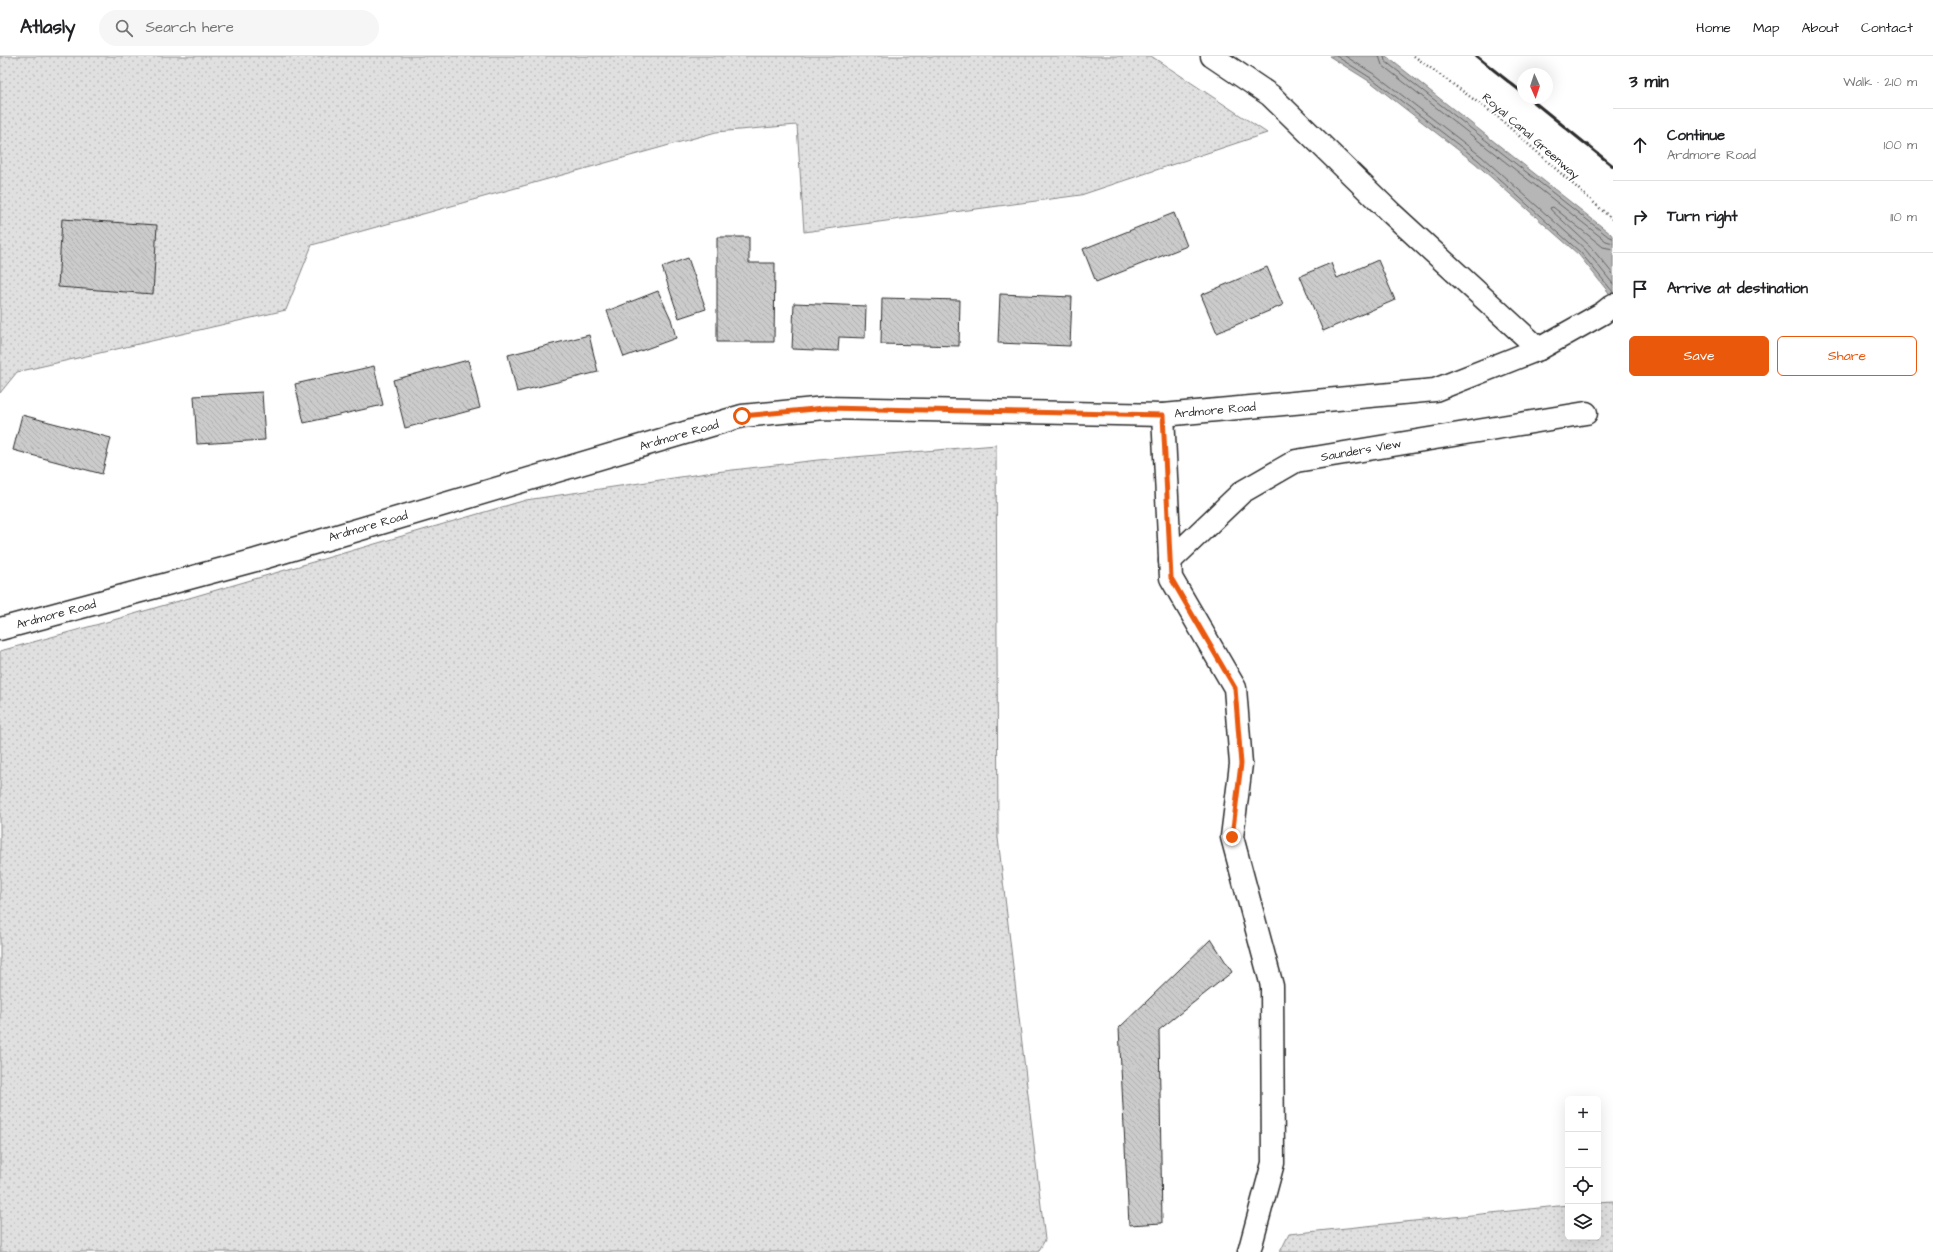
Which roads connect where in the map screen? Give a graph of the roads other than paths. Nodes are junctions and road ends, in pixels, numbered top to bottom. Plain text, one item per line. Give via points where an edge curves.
1 (1212, 56) edge
2 (1608, 309) edge
3 (1539, 349) junction
4 (1586, 413) dead end
5 (1163, 415) junction
6 (1170, 561) junction
7 (0, 629) edge
8 (1249, 1252) edge

1 - 3 street via 1270,95 1390,212
2 - 3 street, Ardmore Road
3 - 5 street, Ardmore Road via 1435,390
4 - 6 street, Saunders View via 1296,461 1242,492
5 - 6 street
5 - 7 street, Ardmore Road via 825,408 742,416 256,560
6 - 8 street via 1171,578 1235,688 1241,764 1232,837 1272,986 1273,1163

